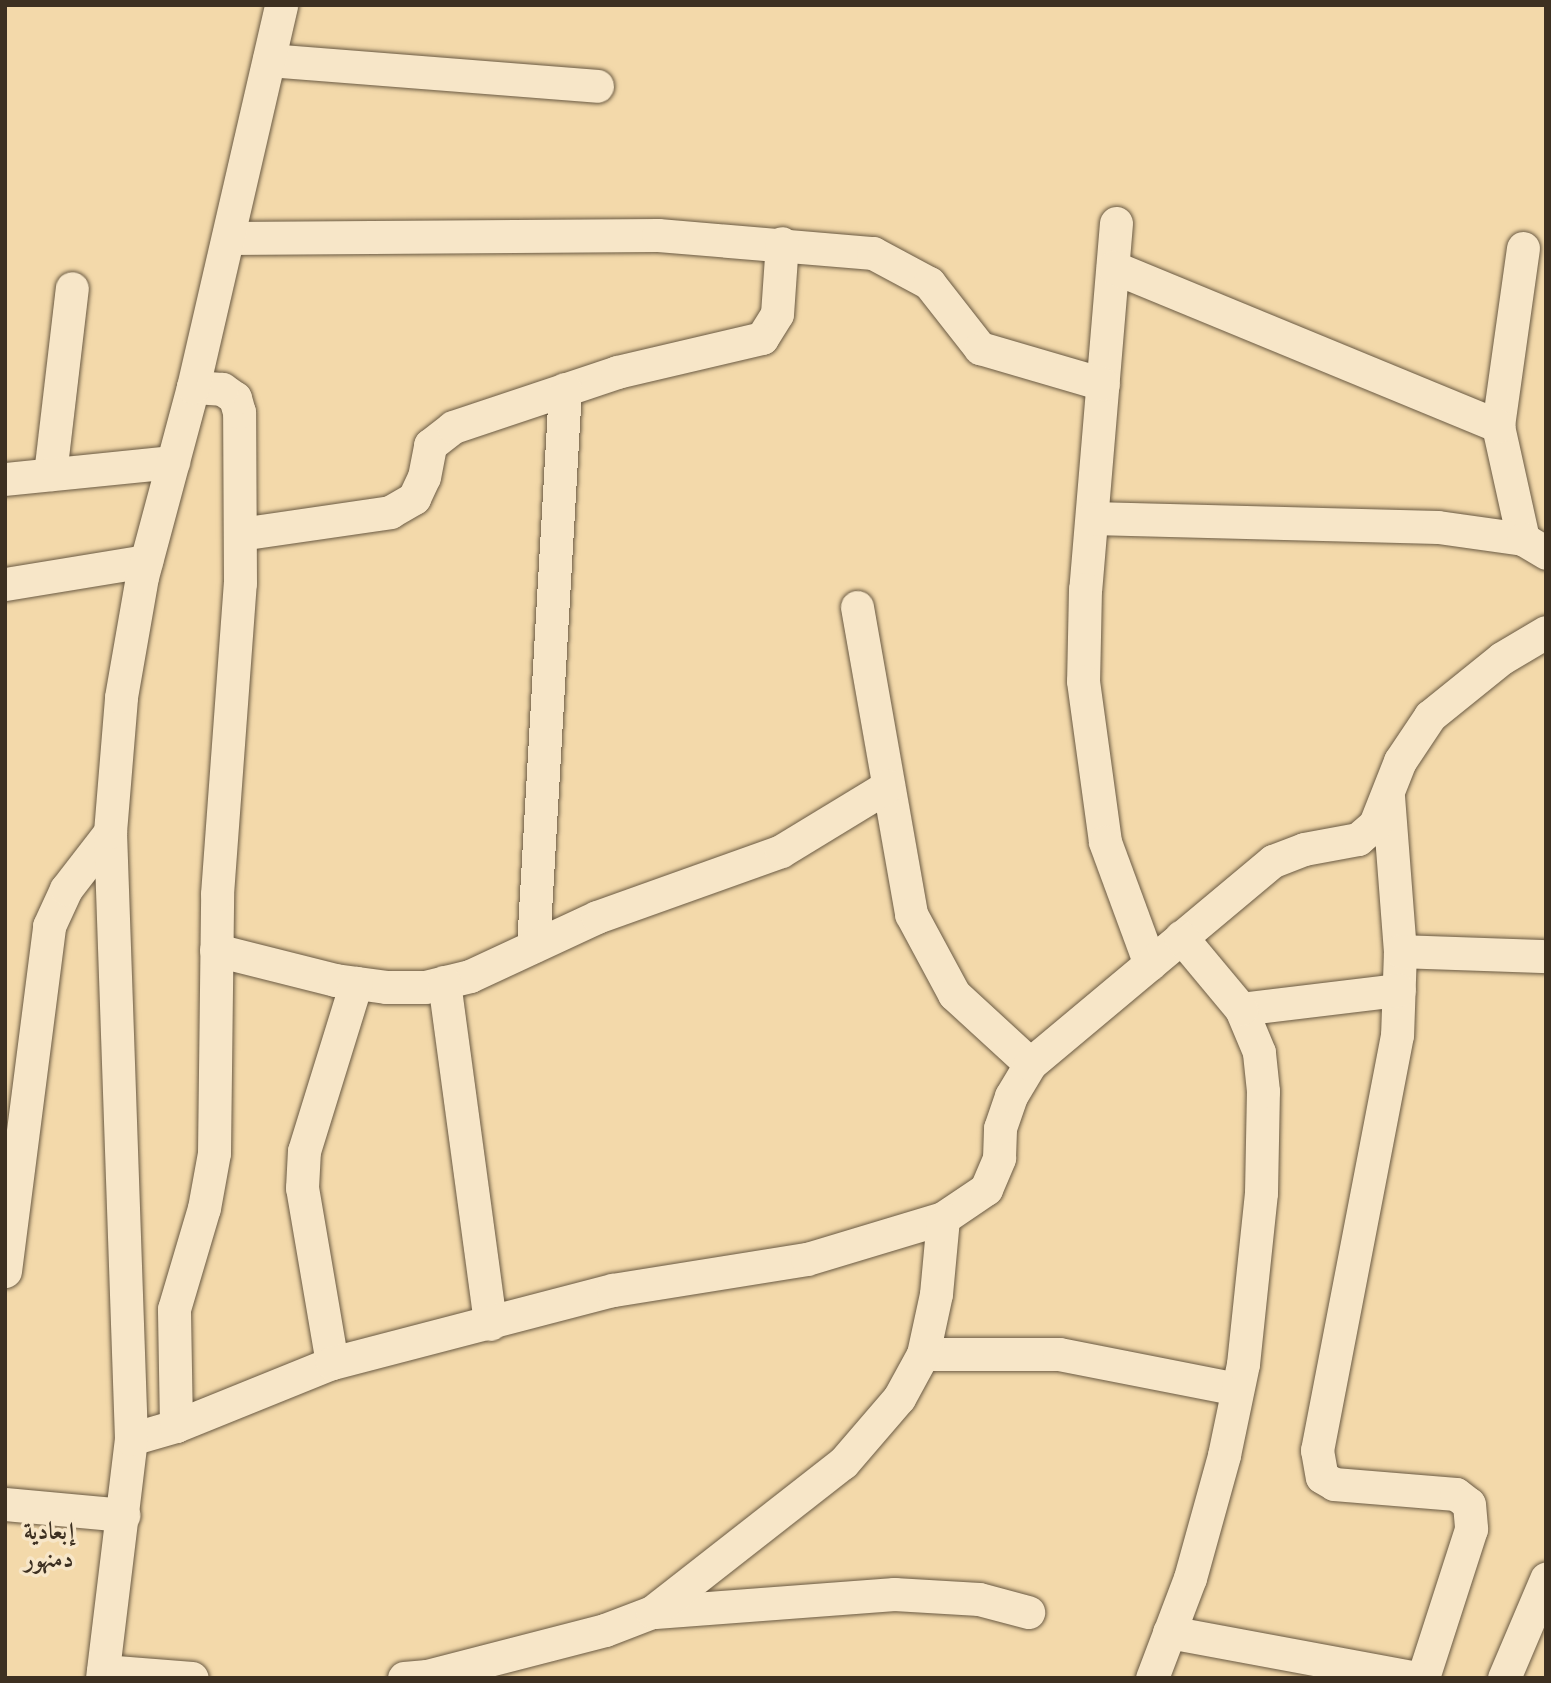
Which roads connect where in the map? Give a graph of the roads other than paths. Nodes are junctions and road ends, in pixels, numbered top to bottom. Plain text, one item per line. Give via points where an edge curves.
1 (281, 5) edge
2 (269, 60) junction
3 (597, 86) dead end
4 (1116, 223) dead end
5 (229, 238) junction
6 (782, 243) junction
7 (1523, 248) dead end
8 (1113, 267) junction
9 (72, 288) dead end
10 (1103, 384) junction
11 (193, 387) junction
12 (565, 389) junction
13 (1498, 426) junction
14 (173, 462) junction
15 (50, 474) junction
16 (5, 479) edge
17 (1092, 518) junction
18 (240, 534) junction
19 (1535, 546) edge
20 (146, 561) junction
21 (5, 584) edge
22 (857, 607) dead end
23 (1546, 632) edge
24 (888, 786) junction
25 (1388, 790) junction
26 (110, 832) junction
27 (1181, 937) junction
28 (533, 946) junction
29 (216, 950) junction
30 (1400, 951) junction
31 (1546, 956) edge
32 (1150, 964) junction
33 (444, 982) junction
34 (356, 984) junction
35 (1399, 990) junction
36 (1241, 1009) junction
37 (1030, 1064) junction
38 (943, 1219) junction
39 (5, 1271) edge
40 (490, 1324) junction
41 (923, 1354) junction
42 (332, 1363) junction
43 (1237, 1389) junction
44 (176, 1426) junction
45 (131, 1439) junction
46 (5, 1504) edge
47 (123, 1516) junction
48 (1546, 1579) edge
49 (652, 1612) junction
50 (1028, 1612) dead end
51 (1169, 1632) junction
52 (1310, 1668) edge
53 (102, 1674) edge
54 (192, 1678) edge
55 (404, 1678) edge
56 (1152, 1678) edge
57 (1417, 1678) edge
58 (1423, 1678) edge
59 (1504, 1678) edge

1 - 2 street
2 - 3 street
2 - 5 street
4 - 8 street
5 - 6 street via 658,235
5 - 11 street
6 - 10 street via 873,253 904,266 929,284 980,348
6 - 12 street via 777,314 762,338
7 - 13 street
8 - 10 street
8 - 13 street
9 - 15 street
10 - 17 street
11 - 14 street
11 - 18 street via 222,389 235,398 241,432
12 - 18 street via 441,434 430,445 424,477 414,498 390,512
12 - 28 street
13 - 19 street
14 - 15 street
14 - 20 street
15 - 16 street
17 - 19 street via 1438,527
17 - 32 street via 1083,681 1096,786 1105,842
18 - 29 street
20 - 21 street
20 - 26 street via 121,697
22 - 24 street
23 - 25 street via 1502,659 1430,716
24 - 28 street via 780,851 597,917
24 - 37 street via 911,914 934,962 954,994
25 - 27 street via 1375,824 1358,839 1304,849 1273,861
25 - 30 street
26 - 39 street via 66,889 49,926
26 - 45 street
27 - 32 street
27 - 36 street
28 - 33 street via 470,976
29 - 34 street
29 - 44 street via 214,1153 204,1208 174,1310
30 - 31 street
30 - 35 street
32 - 37 street
33 - 34 street via 425,986
33 - 40 street
34 - 42 street via 304,1151 302,1188
35 - 36 street
35 - 58 street via 1392,1077 1317,1450 1322,1477 1334,1484 1456,1494 1469,1504 1471,1529
36 - 43 street via 1259,1052 1263,1091 1261,1193
37 - 38 street via 1011,1096 1000,1128 999,1158 986,1189
38 - 40 street via 807,1259 612,1290
38 - 41 street via 936,1294
40 - 42 street
41 - 43 street via 1059,1354
41 - 49 street via 899,1398 843,1463 698,1581
42 - 44 street
43 - 51 street via 1197,1553
44 - 45 street
45 - 47 street
46 - 47 street
47 - 53 street
48 - 59 street
49 - 50 street via 894,1594 979,1599
49 - 55 street via 605,1630
51 - 52 street
51 - 56 street
52 - 57 street
53 - 54 street

